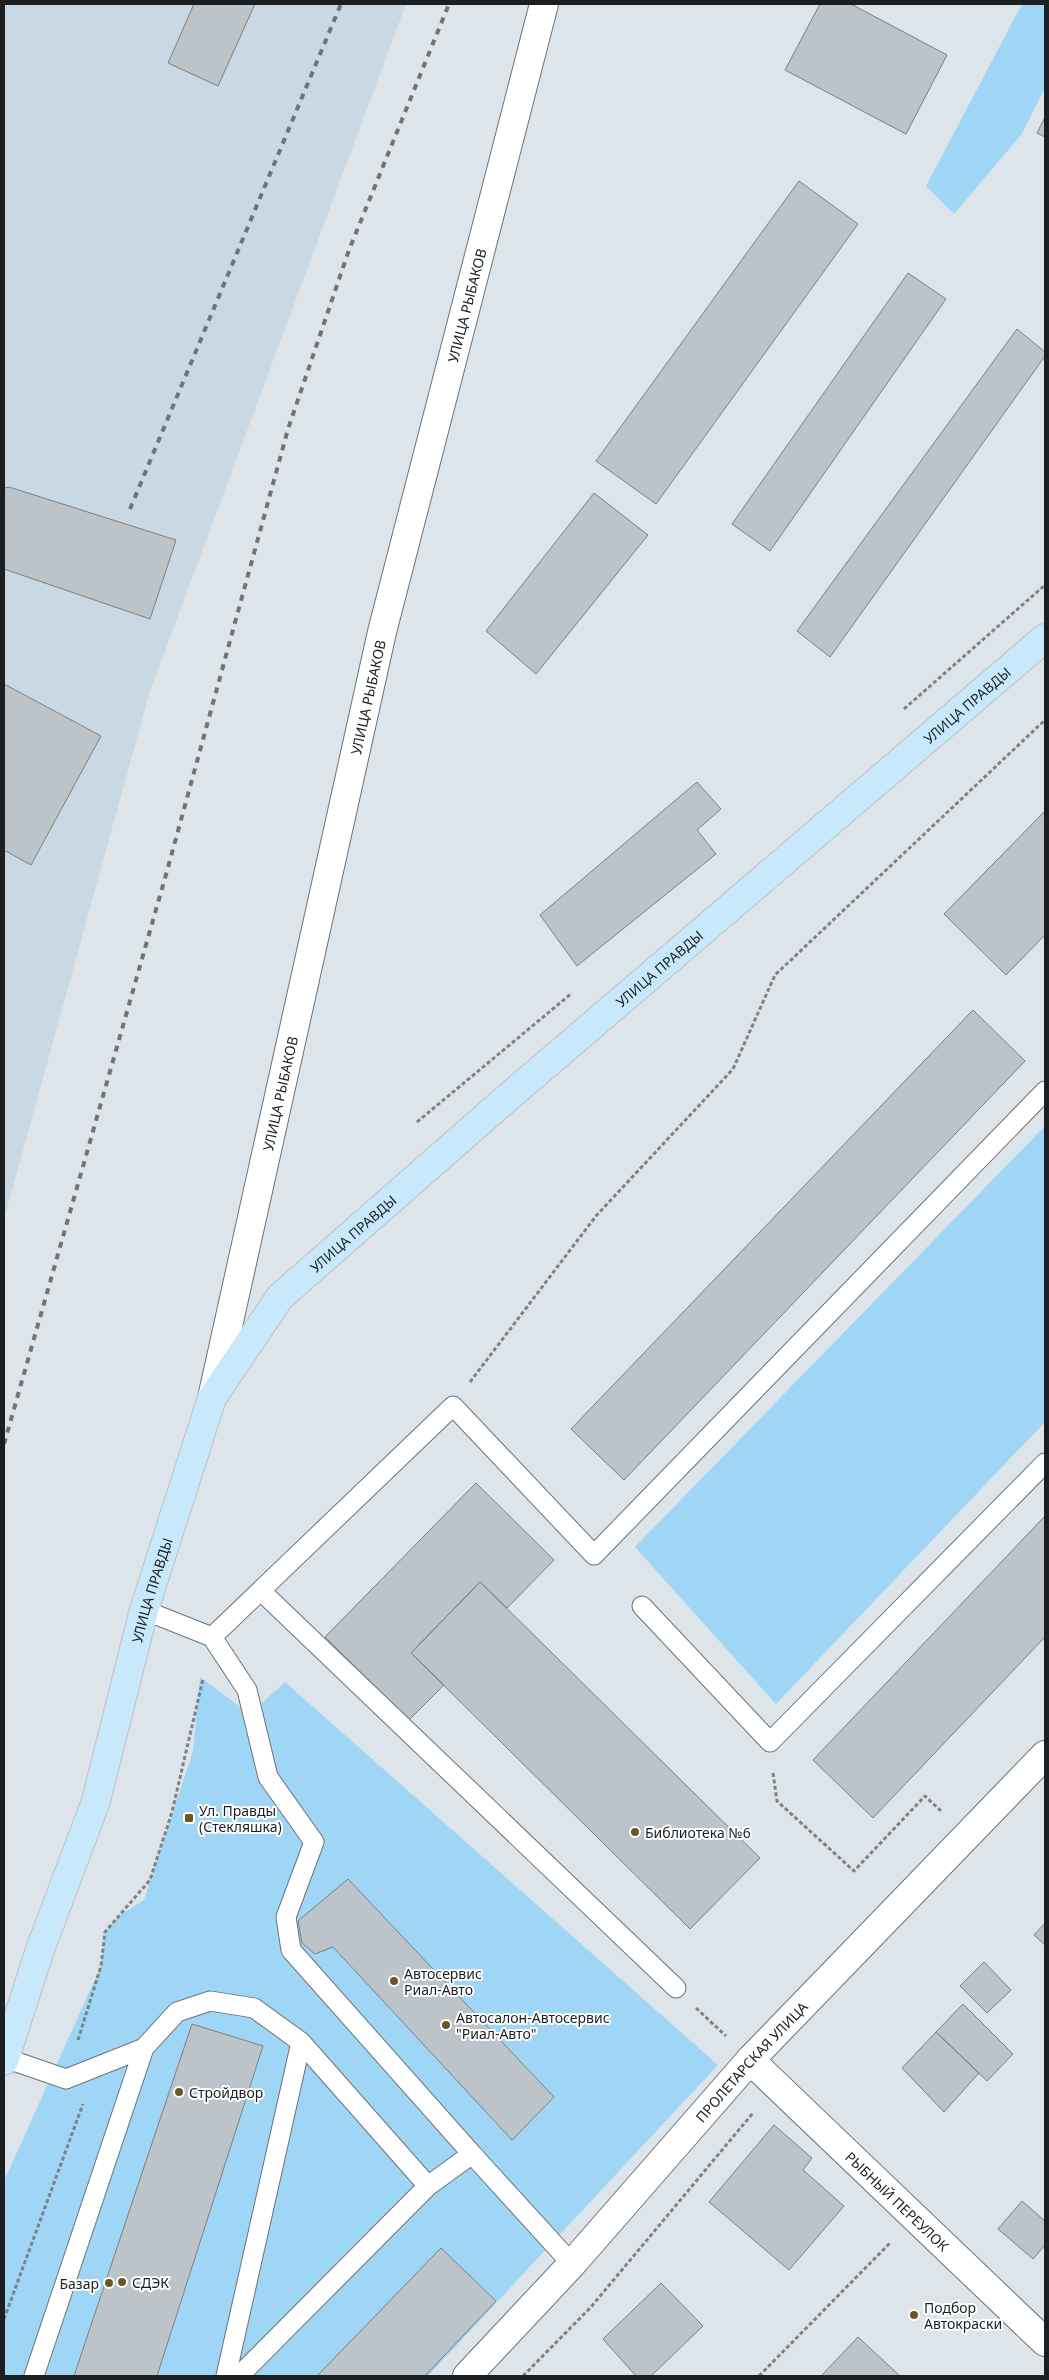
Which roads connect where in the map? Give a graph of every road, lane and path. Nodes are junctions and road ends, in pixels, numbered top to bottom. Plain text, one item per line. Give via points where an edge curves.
1 (544, 4) edge
2 (1045, 638) edge
3 (1045, 720) edge
4 (1045, 1091) edge
5 (212, 1398) junction
6 (453, 1406) junction
7 (1045, 1463) edge
8 (260, 1590) junction
9 (642, 1606) dead end
10 (144, 1610) junction
11 (212, 1637) junction
12 (770, 1742) junction
13 (1045, 1755) edge
14 (925, 1796) dead end
15 (676, 1988) joint
16 (301, 2042) junction
17 (144, 2048) junction
18 (4, 2060) edge
19 (750, 2060) junction
20 (66, 2079) junction
21 (472, 2154) junction
22 (428, 2186) junction
23 (915, 2217) junction
24 (572, 2264) junction
25 (4, 2319) edge
26 (1045, 2342) edge
27 (34, 2376) edge
28 (226, 2376) edge
29 (239, 2376) edge
30 (467, 2376) edge
31 (759, 2376) edge

1 - 5 street, УЛИЦА РЫБАКОВ via 382,632
2 - 5 main road, УЛИЦА ПРАВДЫ via 506,1099 280,1297
3 - 6 path via 775,975 733,1069 596,1216
4 - 6 lane via 594,1555
5 - 10 main road, УЛИЦА ПРАВДЫ
6 - 8 lane
7 - 12 lane
8 - 11 lane
8 - 15 lane
9 - 12 lane
10 - 11 lane
10 - 18 main road, УЛИЦА ПРАВДЫ via 96,1801 40,1950
11 - 20 path via 172,1812 150,1880 105,1932 101,1966
11 - 21 lane via 247,1690 268,1777 314,1842 286,1917 291,1950
12 - 14 path via 776,1801 854,1871
13 - 19 street, ПРОЛЕТАРСКАЯ УЛИЦА
15 - 19 path
16 - 17 lane via 254,2008 210,2001 177,2012
16 - 22 lane
16 - 28 lane
17 - 20 lane
17 - 27 lane
18 - 20 lane
19 - 23 street, РЫБНЫЙ ПЕРЕУЛОК
19 - 24 street, ПРОЛЕТАРСКАЯ УЛИЦА
20 - 25 path via 84,2106
21 - 22 lane
21 - 24 lane
22 - 29 lane
23 - 26 street, РЫБНЫЙ ПЕРЕУЛОК
23 - 31 path
24 - 30 street, ПРОЛЕТАРСКАЯ УЛИЦА

